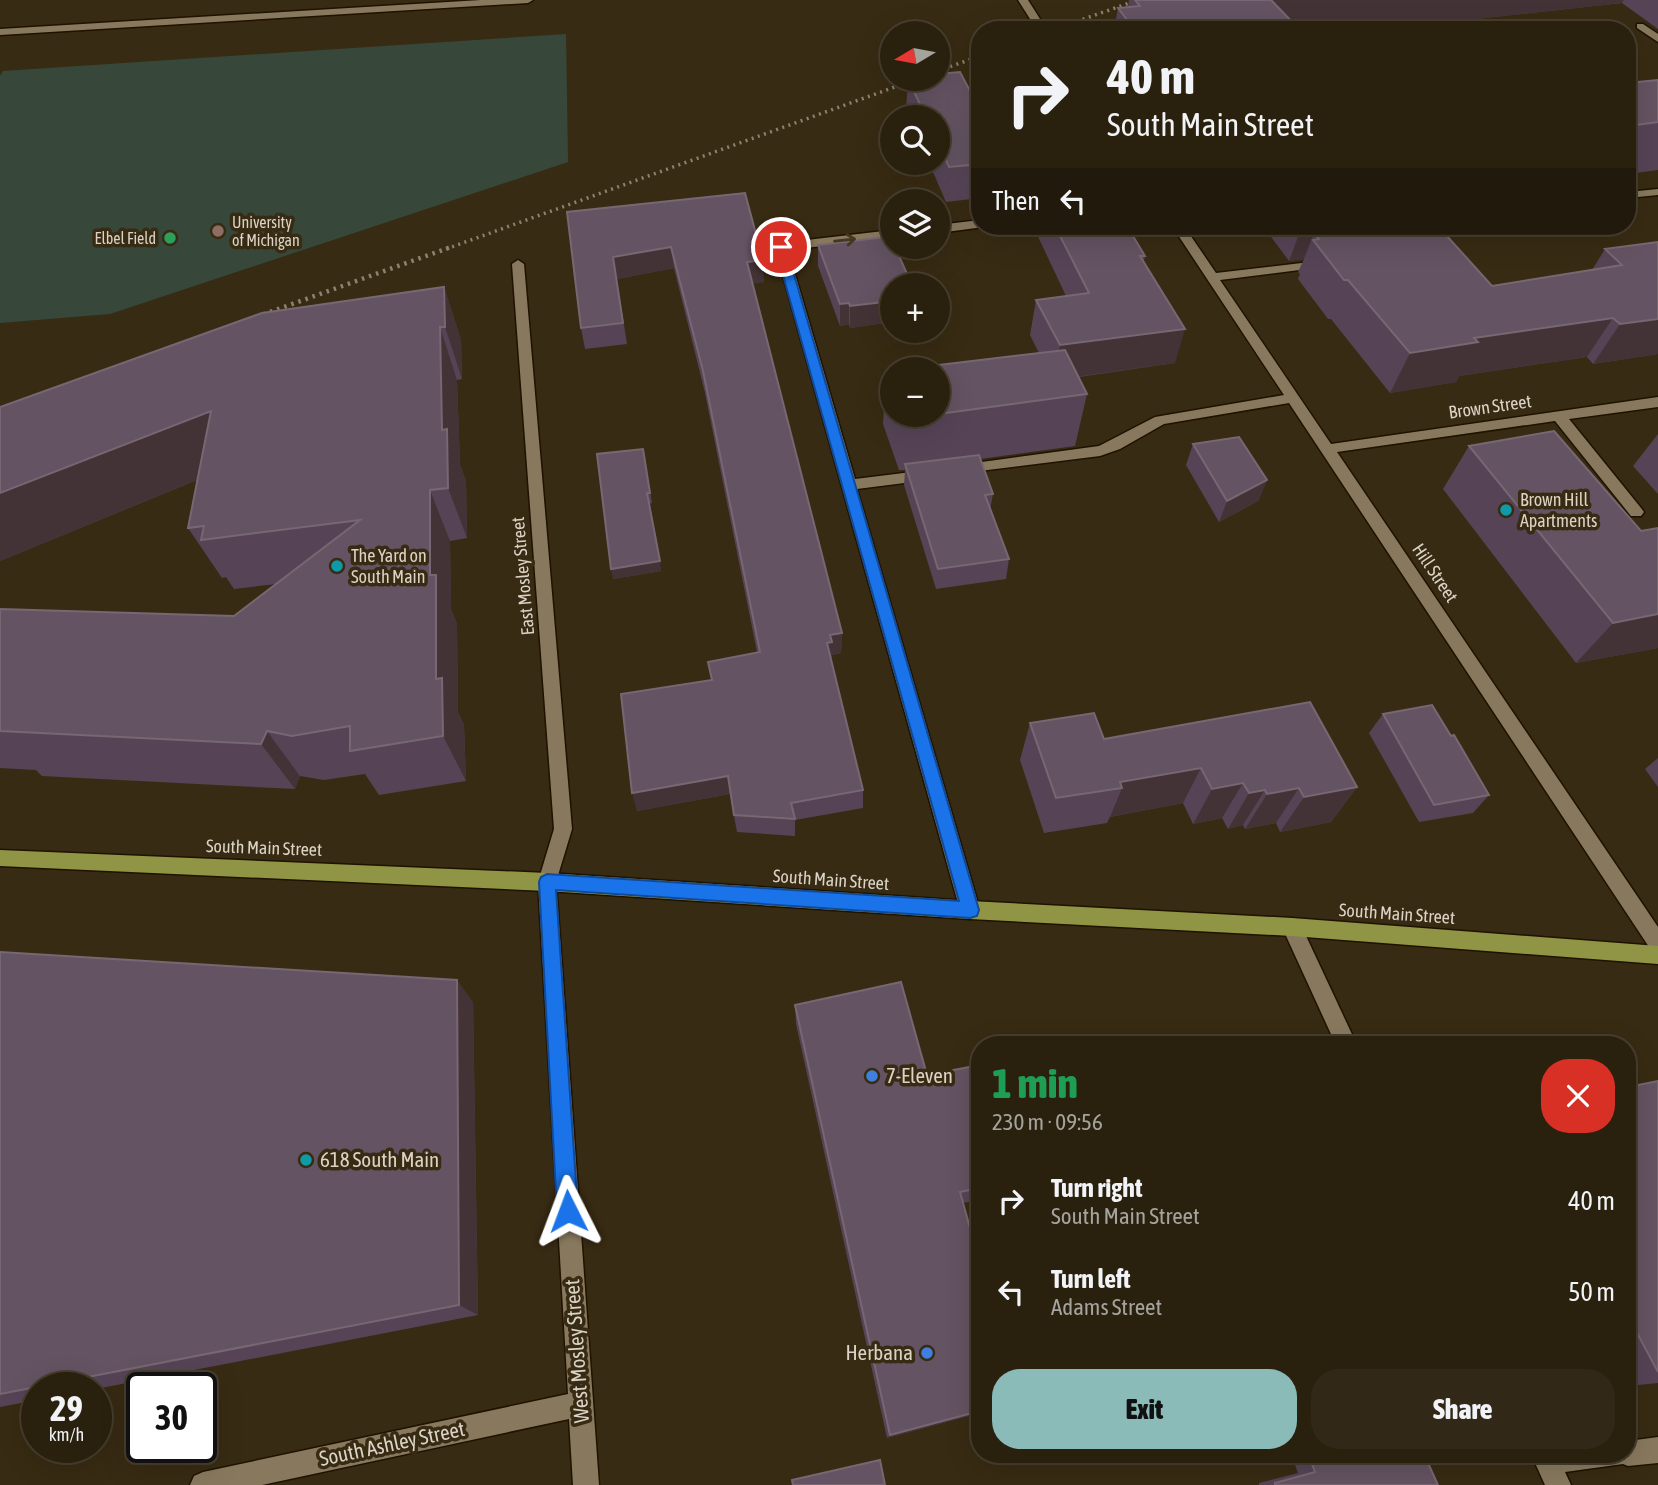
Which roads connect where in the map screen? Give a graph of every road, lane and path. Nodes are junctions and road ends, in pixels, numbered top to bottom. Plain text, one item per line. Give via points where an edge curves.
1 (528, 0) edge
2 (1023, 0) edge
3 (383, 5) edge
4 (1036, 21) edge
5 (1640, 26) dead end
6 (0, 32) edge
7 (1658, 39) edge
8 (1658, 192) edge
9 (1636, 194) edge
10 (971, 225) edge
11 (950, 228) edge
12 (880, 235) edge
13 (1184, 235) edge
14 (1336, 261) edge
15 (517, 264) dead end
16 (1212, 277) junction
17 (1293, 398) junction
18 (1658, 402) edge
19 (1559, 417) junction
20 (1327, 449) junction
21 (849, 485) junction
22 (1636, 512) dead end
23 (0, 858) edge
24 (547, 882) junction
25 (970, 910) junction
26 (1292, 927) junction
27 (1658, 944) edge
28 (1658, 955) edge
29 (1343, 1036) edge
30 (580, 1404) junction
31 (1658, 1450) edge
32 (1636, 1452) edge
33 (1547, 1463) edge
34 (203, 1485) edge
35 (586, 1485) edge
36 (1558, 1485) edge

1 - 3 street
2 - 4 street
3 - 6 street
5 - 7 street
8 - 9 street
10 - 11 street
21 -> 12 street via 781,247
13 - 16 street, Hill Street
14 - 16 street
15 - 24 street, East Mosley Street via 563,829
16 - 17 street, Hill Street
17 - 20 street, Hill Street
17 - 21 street via 1160,419 1100,452
18 - 19 street, Brown Street
19 - 20 street, Brown Street
19 - 22 street
20 - 27 street, Hill Street
21 - 25 street
23 - 24 main road, South Main Street
24 - 25 main road, South Main Street
24 - 30 street, West Mosley Street
25 - 26 main road, South Main Street
26 - 28 main road, South Main Street
26 - 29 street
30 - 34 street, South Ashley Street
30 - 35 street, West Mosley Street
31 - 32 street
33 - 36 street

